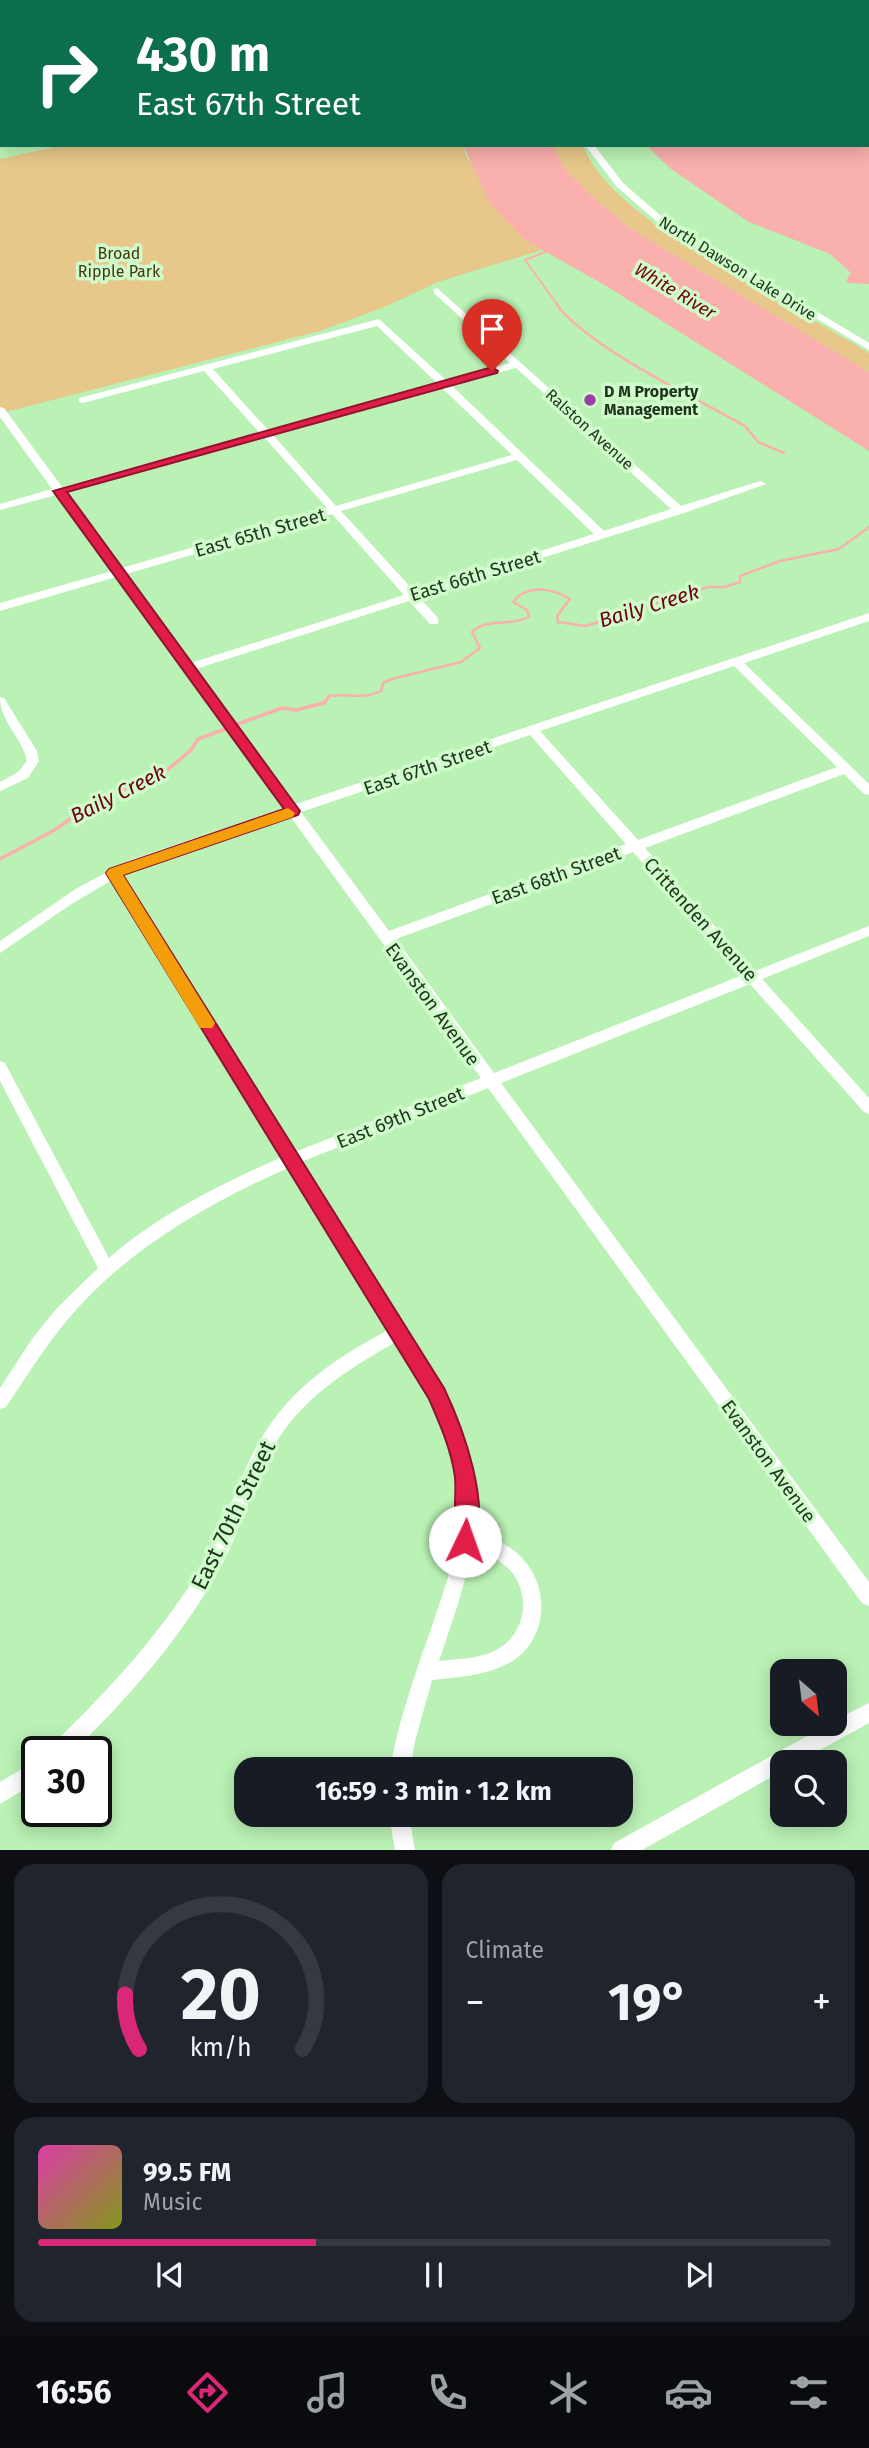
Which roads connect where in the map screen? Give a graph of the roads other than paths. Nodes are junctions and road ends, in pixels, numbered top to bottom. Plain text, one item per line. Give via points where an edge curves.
1 (591, 147) edge
2 (437, 291) dead end
3 (869, 347) edge
4 (517, 364) junction
5 (207, 368) junction
6 (444, 384) junction
7 (83, 400) dead end
8 (0, 410) edge
9 (266, 433) junction
10 (519, 456) junction
11 (761, 484) dead end
12 (60, 491) junction
13 (0, 507) edge
14 (335, 510) junction
15 (680, 511) junction
16 (602, 535) junction
17 (118, 573) junction
18 (411, 595) junction
19 (0, 607) edge
20 (869, 617) edge
21 (434, 621) dead end
22 (735, 662) junction
23 (190, 667) junction
24 (0, 701) edge
25 (533, 731) junction
26 (845, 769) junction
27 (0, 787) edge
28 (869, 791) edge
29 (293, 811) junction
30 (636, 846) junction
31 (114, 873) junction
32 (869, 931) edge
33 (385, 938) junction
34 (0, 948) edge
35 (753, 978) junction
36 (0, 1066) edge
37 (490, 1081) junction
38 (869, 1108) edge
39 (290, 1160) junction
40 (107, 1270) junction
41 (398, 1333) junction
42 (0, 1402) edge
43 (466, 1533) junction
44 (869, 1597) edge
45 (426, 1672) junction
46 (869, 1712) edge
47 (75, 1736) edge
48 (403, 1757) edge
49 (21, 1780) edge
50 (0, 1794) edge
51 (401, 1827) edge
52 (405, 1850) edge
53 (621, 1850) edge

1 - 3 street, North Dawson Lake Drive via 620,185 665,224
2 - 4 street, Ralston Avenue
4 - 6 street
4 - 15 street, Ralston Avenue
5 - 6 street via 379,322
5 - 7 street
5 - 9 street
6 - 9 street
6 - 10 street
8 - 12 street, Evanston Avenue
9 - 12 street
9 - 14 street
10 - 14 street, East 65th Street
10 - 16 street
11 - 15 street, East 66th Street
12 - 13 street
12 - 17 street, Evanston Avenue
14 - 17 street, East 65th Street
14 - 18 street
15 - 16 street, East 66th Street
16 - 18 street, East 66th Street
17 - 19 street, East 65th Street
17 - 23 street, Evanston Avenue
18 - 21 street
18 - 23 street, East 66th Street
20 - 22 street, East 67th Street
22 - 25 street, East 67th Street
22 - 26 street
23 - 29 street, Evanston Avenue
24 - 27 street via 33,761 29,769
25 - 29 street, East 67th Street
25 - 30 street, Crittenden Avenue
26 - 28 street
26 - 30 street, East 68th Street
29 - 31 street, East 67th Street
29 - 33 street, Evanston Avenue
30 - 33 street, East 68th Street
30 - 35 street, Crittenden Avenue
31 - 34 street, East 67th Street via 62,901
31 - 39 street
32 - 35 street, East 69th Street
33 - 37 street, Evanston Avenue
35 - 37 street, East 69th Street
35 - 38 street, Crittenden Avenue
36 - 40 street
37 - 39 street, East 69th Street
37 - 44 street, Evanston Avenue
39 - 40 street, East 69th Street via 192,1206
39 - 41 street
40 - 42 street, East 69th Street via 46,1334
41 - 43 street via 437,1394 458,1443 467,1496
41 - 47 street, East 70th Street via 334,1368 284,1418 258,1460 214,1562 185,1609 135,1674
43 - 45 street
43 - 45 street via 506,1555 525,1574 533,1595 532,1621 524,1638 497,1660
45 - 48 street
46 - 53 street
49 - 50 street
51 - 52 street

